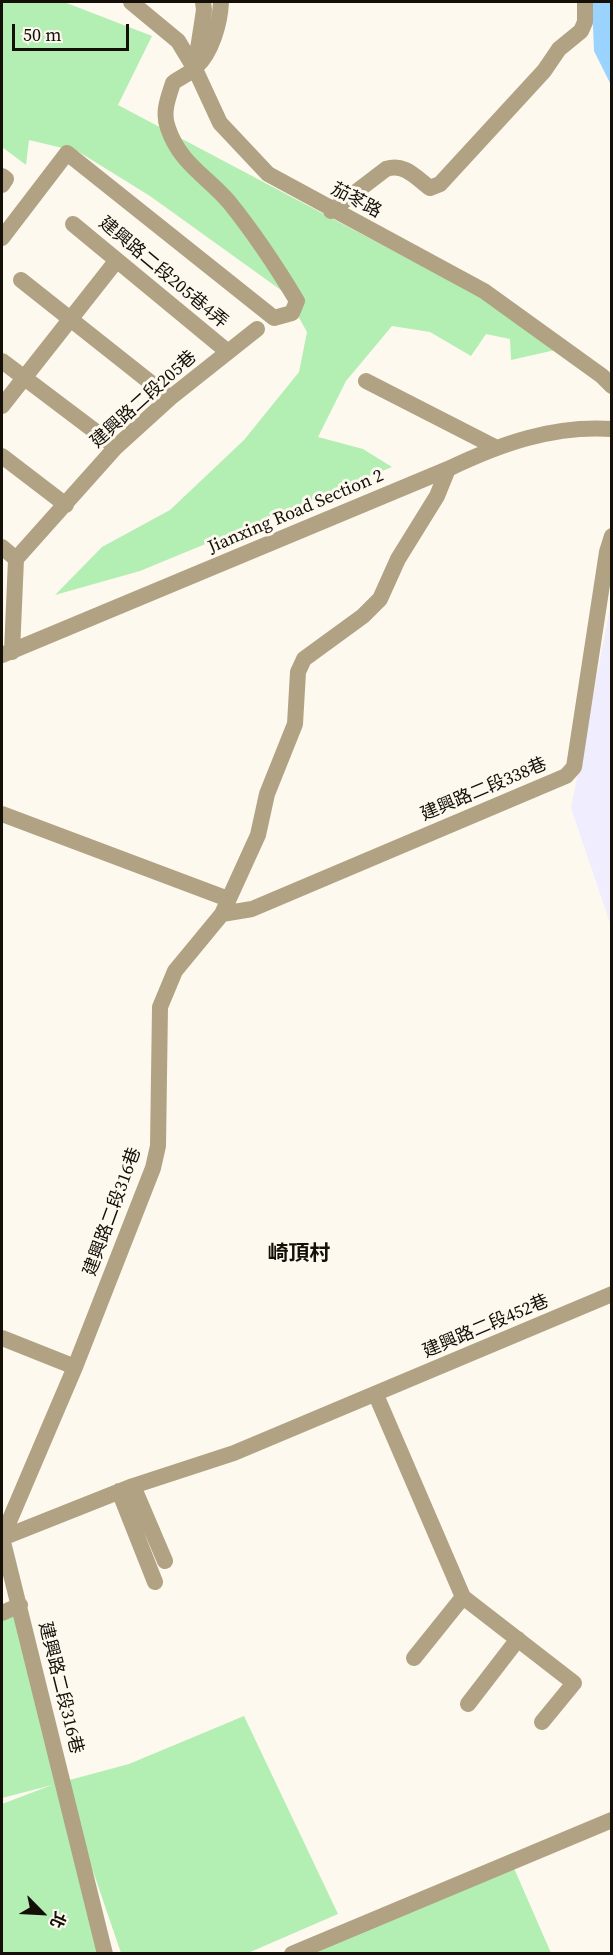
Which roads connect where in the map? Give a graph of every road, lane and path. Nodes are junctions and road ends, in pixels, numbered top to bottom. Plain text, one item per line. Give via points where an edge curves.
1 (131, 2) edge
2 (202, 2) edge
3 (221, 2) edge
4 (585, 2) edge
5 (195, 69) junction
6 (2, 176) edge
7 (2, 185) edge
8 (331, 211) junction
9 (73, 224) dead end
10 (2, 238) edge
11 (117, 260) junction
12 (21, 280) dead end
13 (70, 319) junction
14 (256, 329) dead end
15 (228, 352) junction
16 (2, 361) edge
17 (23, 379) junction
18 (366, 381) dead end
19 (612, 386) edge
20 (170, 398) junction
21 (2, 406) edge
22 (612, 429) edge
23 (116, 447) junction
24 (495, 447) junction
25 (2, 456) edge
26 (448, 469) junction
27 (66, 505) junction
28 (612, 536) edge
29 (2, 548) edge
30 (16, 559) junction
31 (7, 653) edge
32 (2, 814) edge
33 (225, 906) junction
34 (612, 1294) edge
35 (2, 1338) edge
36 (75, 1367) junction
37 (376, 1395) junction
38 (126, 1488) junction
39 (2, 1538) edge
40 (165, 1561) dead end
41 (155, 1582) dead end
42 (463, 1597) junction
43 (20, 1605) junction
44 (2, 1612) edge
45 (518, 1639) junction
46 (414, 1658) dead end
47 (468, 1704) dead end
48 (542, 1722) dead end
49 (612, 1820) edge
50 (105, 1953) edge
51 (292, 1953) edge

1 - 5 street, 茄苳路 via 178,41
2 - 5 street
3 - 5 street via 215,33
4 - 8 street via 581,31 559,49 544,71 440,184 430,188 404,168 394,167
5 - 8 street, 茄苳路 via 220,123 246,152 268,174
5 - 10 street via 172,83 165,110 167,128 194,171 227,200 270,256 297,301 292,313 274,318 67,153
6 - 7 street via 6,179
8 - 19 street, 茄苳路 via 484,291
9 - 11 street, 建興路二段205巷4弄
11 - 13 street
11 - 15 street, 建興路二段205巷4弄
12 - 13 street
13 - 17 street
13 - 20 street
14 - 15 street, 建興路二段205巷
15 - 20 street, 建興路二段205巷
16 - 17 street
17 - 21 street
17 - 23 street
18 - 24 street
20 - 23 street, 建興路二段205巷
22 - 24 street, Jianxing Road Section 2 via 540,434
23 - 27 street, 建興路二段205巷
24 - 26 street, Jianxing Road Section 2
25 - 27 street
26 - 31 street, Jianxing Road Section 2
26 - 33 street, 建興路二段316巷 via 380,599 304,659 298,672 295,724 267,794 258,835
27 - 30 street, 建興路二段205巷
28 - 33 street, 建興路二段338巷 via 574,767 566,776 252,909
29 - 30 street
30 - 31 street
32 - 33 street
33 - 36 street, 建興路二段316巷 via 175,972 160,1007 158,1146 153,1168
34 - 37 street, 建興路二段452巷
35 - 36 street
36 - 39 street, 建興路二段316巷
37 - 38 street, 建興路二段452巷 via 234,1453
37 - 42 street
38 - 39 street, 建興路二段452巷
38 - 40 street
38 - 41 street
39 - 43 street, 建興路二段316巷
42 - 45 street
42 - 46 street
43 - 44 street
43 - 50 street, 建興路二段316巷
45 - 47 street
45 - 48 street via 574,1683
49 - 51 street

